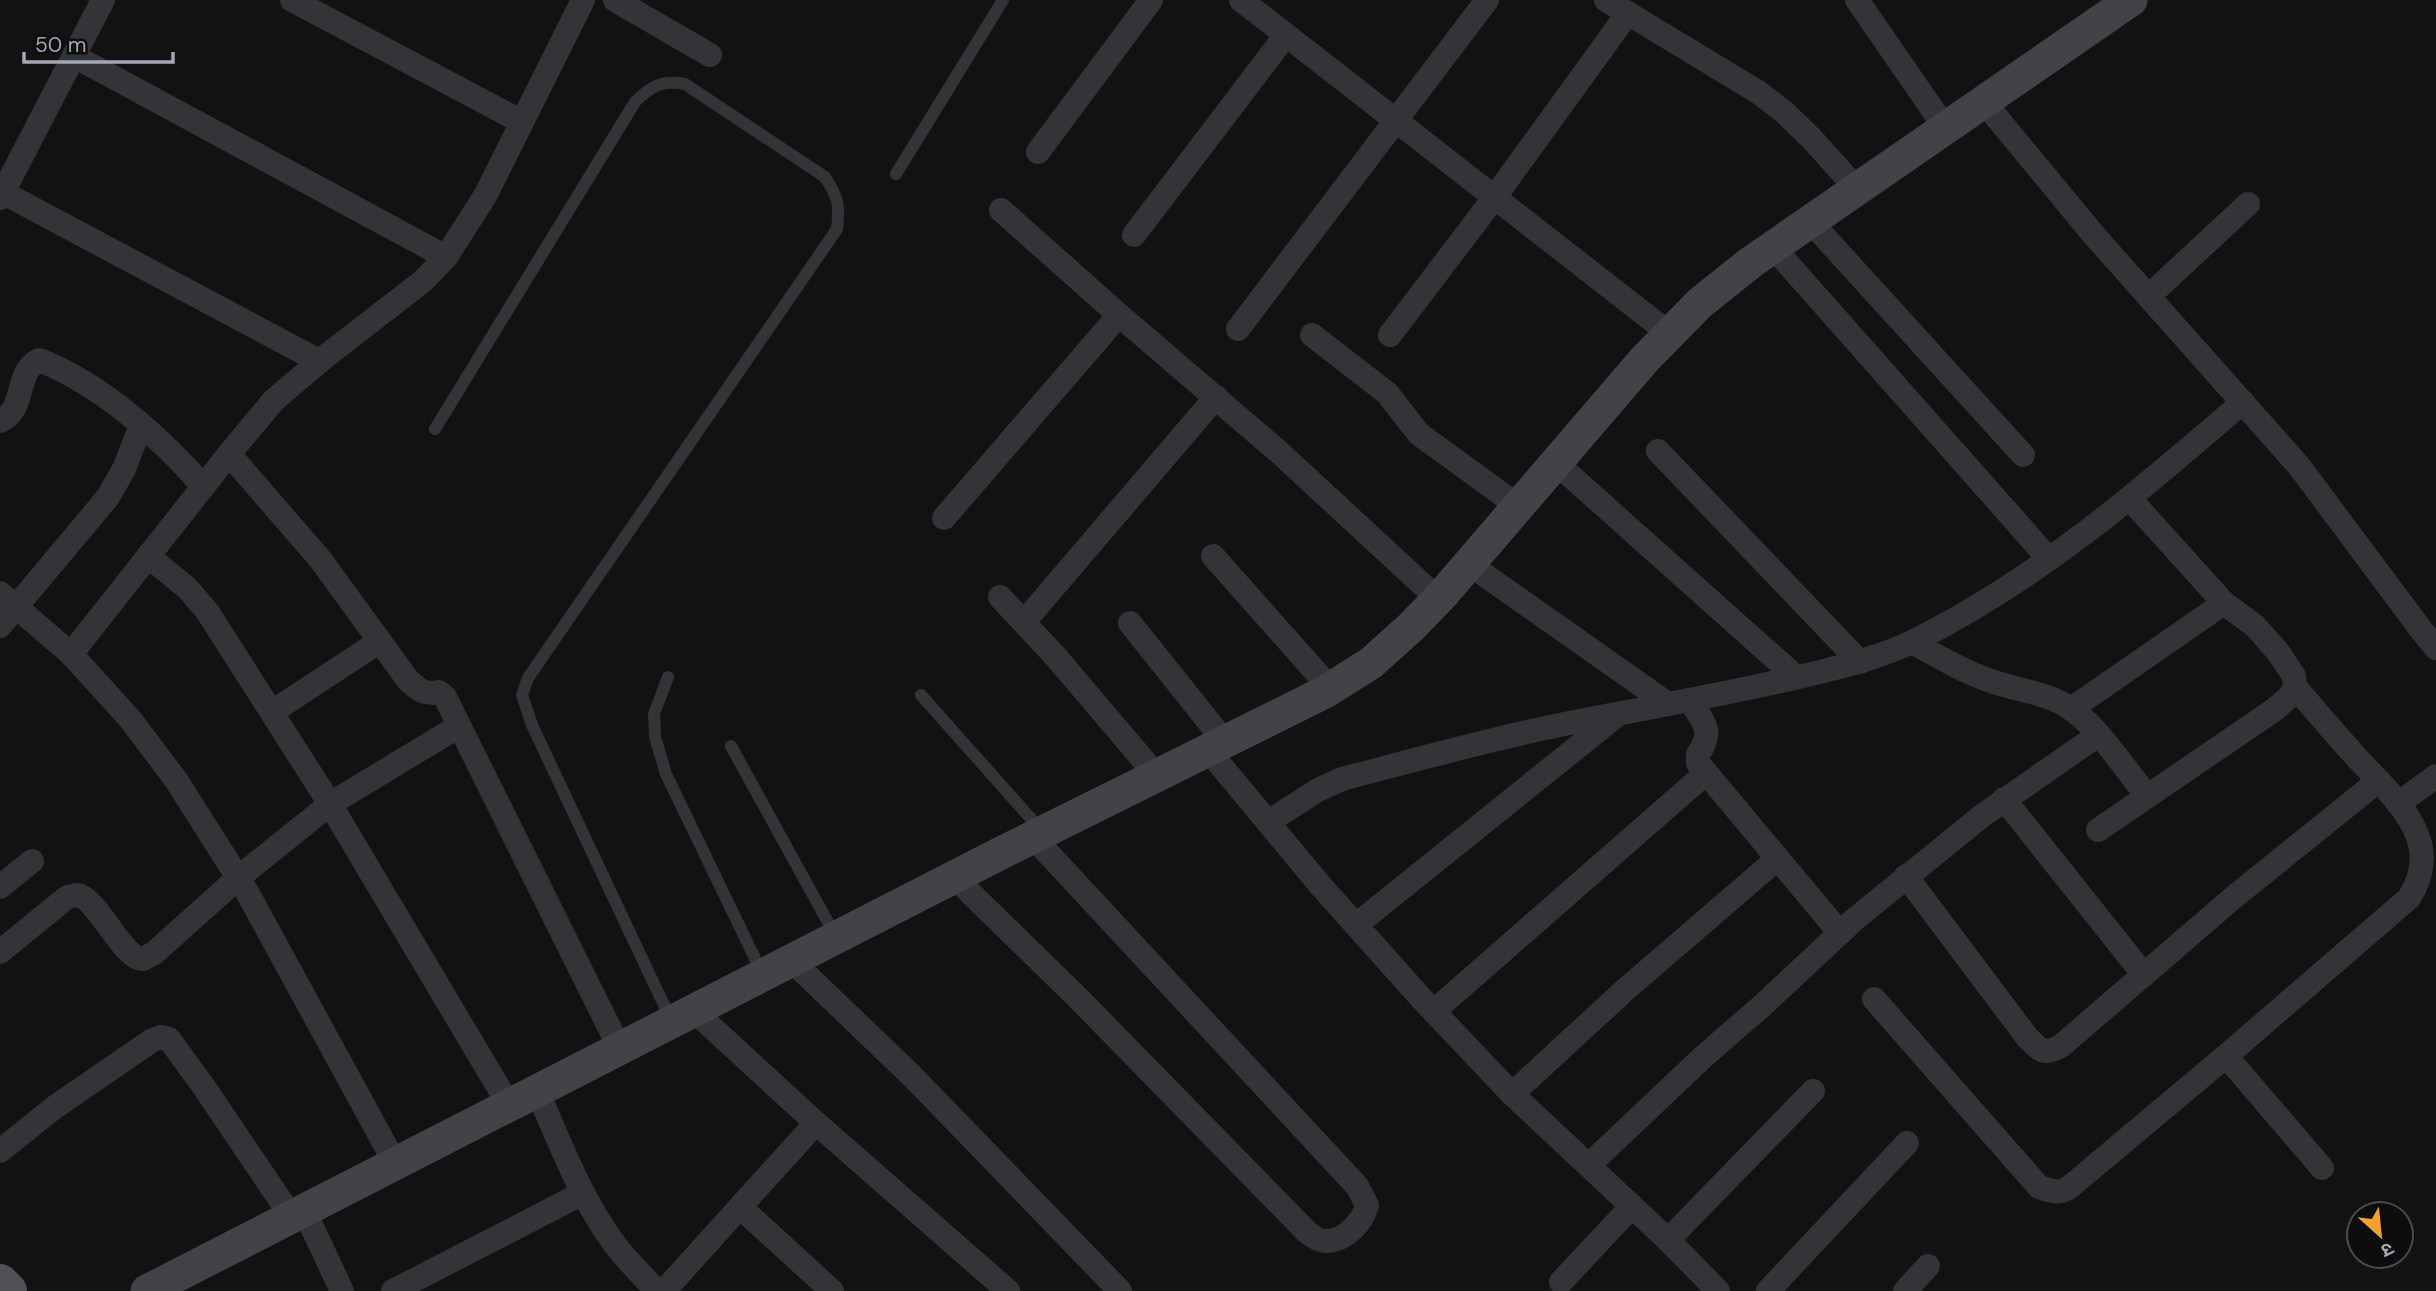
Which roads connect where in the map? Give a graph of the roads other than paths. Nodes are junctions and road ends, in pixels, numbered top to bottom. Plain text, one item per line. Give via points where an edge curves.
1 (103, 0) edge
2 (292, 0) edge
3 (583, 0) edge
4 (615, 0) edge
5 (1003, 0) edge
6 (1151, 0) edge
7 (1241, 0) edge
8 (1487, 0) edge
9 (1606, 0) edge
10 (1857, 0) edge
11 (2131, 0) edge
12 (1628, 13) junction
13 (1286, 35) junction
14 (710, 55) dead end
15 (74, 56) junction
16 (1984, 102) junction
17 (522, 122) junction
18 (1397, 122) junction
19 (1946, 129) junction
20 (1038, 152) dead end
21 (896, 174) dead end
22 (1857, 189) junction
23 (1, 193) edge
24 (1494, 198) junction
25 (2248, 204) dead end
26 (1001, 210) dead end
27 (1810, 221) junction
28 (1134, 234) dead end
29 (1773, 247) junction
30 (446, 257) junction
31 (2149, 296) junction
32 (1119, 315) junction
33 (1238, 329) dead end
34 (1670, 334) junction
35 (1312, 335) dead end
36 (1390, 335) dead end
37 (319, 362) junction
38 (1216, 397) junction
39 (2243, 402) junction
40 (0, 421) edge
41 (141, 425) junction
42 (435, 429) dead end
43 (1658, 451) dead end
44 (229, 454) junction
45 (2023, 455) dead end
46 (1555, 462) junction
47 (203, 486) junction
48 (2130, 499) junction
49 (1518, 506) junction
50 (944, 519) dead end
51 (148, 556) junction
52 (1213, 556) dead end
53 (2049, 559) junction
54 (1469, 564) junction
55 (999, 597) dead end
56 (1438, 599) junction
57 (2224, 604) junction
58 (5, 608) edge
59 (1024, 622) junction
60 (1130, 623) dead end
61 (380, 642) junction
62 (1912, 642) junction
63 (2436, 648) edge
64 (71, 654) junction
65 (1860, 662) junction
66 (668, 677) dead end
67 (1796, 677) junction
68 (2295, 687) junction
69 (1331, 689) junction
70 (921, 695) dead end
71 (1679, 702) junction
72 (2071, 709) junction
73 (272, 712) junction
74 (1619, 713) junction
75 (459, 726) junction
76 (2098, 735) junction
77 (731, 746) dead end
78 (1216, 746) junction
79 (1706, 773) junction
80 (1157, 776) junction
81 (2436, 776) edge
82 (2378, 781) junction
83 (2147, 796) junction
84 (2004, 799) junction
85 (330, 804) junction
86 (2398, 804) junction
87 (1268, 822) junction
88 (2098, 830) dead end
89 (1038, 835) junction
90 (1777, 859) junction
91 (32, 861) dead end
92 (1906, 876) junction
93 (238, 878) junction
94 (955, 878) junction
95 (0, 887) edge
96 (2427, 889) edge
97 (1356, 925) junction
98 (1840, 933) junction
99 (837, 939) junction
100 (0, 952) edge
101 (792, 961) junction
102 (2144, 975) junction
103 (763, 976) junction
104 (1874, 999) dead end
105 (1434, 1011) junction
106 (683, 1017) junction
107 (620, 1049) junction
108 (2226, 1056) junction
109 (1813, 1091) dead end
110 (1512, 1094) junction
111 (523, 1098) junction
112 (817, 1123) junction
113 (1907, 1143) dead end
114 (0, 1151) edge
115 (395, 1163) junction
116 (1589, 1165) junction
117 (2322, 1168) dead end
118 (583, 1193) junction
119 (1632, 1206) junction
120 (740, 1207) junction
121 (297, 1213) junction
122 (1668, 1240) junction
123 (1928, 1266) dead end
124 (1561, 1282) dead end
125 (0, 1283) edge
126 (184, 1283) edge
127 (1708, 1287) edge
128 (8, 1291) edge
129 (147, 1291) edge
130 (342, 1291) edge
131 (393, 1291) edge
132 (657, 1291) edge
133 (664, 1291) edge
134 (832, 1291) edge
135 (1008, 1291) edge
136 (1120, 1291) edge
137 (1768, 1291) edge
138 (1906, 1291) edge

1 - 15 street
2 - 17 street
3 - 17 street
4 - 14 street
5 - 21 lane
6 - 20 street
7 - 13 street
8 - 18 street
9 - 12 street
10 - 19 street
11 - 16 street
12 - 22 street via 1783,111
12 - 24 street
13 - 18 street
13 - 28 street
15 - 23 street
15 - 30 street
16 - 19 street
16 - 31 street
17 - 30 street via 485,196
18 - 24 street
18 - 33 street
19 - 22 street
22 - 27 street
23 - 37 street
24 - 34 street
24 - 36 street
25 - 31 street
26 - 32 street
27 - 29 street
27 - 45 street
29 - 34 street via 1700,303
29 - 53 street
30 - 37 street via 423,281
31 - 39 street
32 - 38 street
32 - 50 street
34 - 46 street
35 - 49 street via 1387,393 1419,434
37 - 44 street via 274,400
38 - 56 street
38 - 59 street
39 - 48 street
39 - 63 street via 2299,466
40 - 41 street via 15,410 26,374 39,360 103,396
41 - 47 street
41 - 58 street via 108,497
42 - 106 lane via 635,102 652,86 685,84 825,177 836,195 837,229 528,678 522,695 532,724
43 - 65 street
44 - 47 street
44 - 61 street via 320,559
46 - 49 street
46 - 67 street
47 - 51 street
48 - 53 street
48 - 57 street
49 - 54 street
51 - 64 street
51 - 73 street via 187,588 206,611
52 - 69 street
53 - 62 street via 2007,590
54 - 56 street
54 - 71 street
55 - 59 street
56 - 69 street via 1371,663
57 - 68 street via 2255,626 2278,652 2294,676
57 - 72 street
58 - 64 street
59 - 80 street
60 - 78 street
61 - 73 street
61 - 75 street via 421,692 439,692 445,697
62 - 65 street
62 - 72 street via 1958,668
64 - 93 street via 131,719
65 - 67 street
66 - 103 lane via 654,714 655,737 666,774
67 - 71 street
68 - 82 street
68 - 83 street via 2274,710
69 - 78 street
70 - 89 lane
71 - 74 street
71 - 79 street via 1708,734 1698,754
72 - 76 street
73 - 85 street
74 - 87 street via 1342,779
74 - 97 street
75 - 85 street
75 - 107 street
76 - 83 street
76 - 84 street
77 - 99 lane
78 - 80 street
78 - 87 street
79 - 90 street
79 - 105 street
80 - 89 street
81 - 86 street
82 - 86 street
82 - 102 street
83 - 88 street
84 - 92 street
84 - 102 street
85 - 93 street
85 - 111 street
86 - 96 street via 2418,838
87 - 97 street
89 - 94 street
89 - 94 street via 1357,1186 1367,1205 1355,1227 1327,1241 1307,1232
90 - 98 street
90 - 110 street
91 - 95 street
92 - 98 street
92 - 102 street via 2040,1050 2051,1052 2061,1046
93 - 100 street via 144,959 136,958 85,898 76,895 66,898
93 - 115 street
94 - 99 street
96 - 108 street via 2409,898
97 - 105 street
98 - 116 street
99 - 101 street
101 - 103 street
101 - 136 street via 911,1075
103 - 106 street
104 - 108 street via 2039,1187 2055,1192 2065,1191
105 - 110 street
106 - 107 street
106 - 112 street
107 - 111 street
108 - 117 street
109 - 122 street
110 - 116 street
111 - 115 street
111 - 118 street
112 - 120 street
112 - 135 street
113 - 137 street
114 - 121 street via 55,1107 161,1037 169,1039
115 - 121 street
116 - 119 street
118 - 131 street
118 - 132 street via 614,1244
119 - 122 street
119 - 124 street
120 - 133 street
120 - 134 street
121 - 126 street
121 - 130 street
122 - 127 street
123 - 138 street
125 - 128 main road
126 - 129 street

